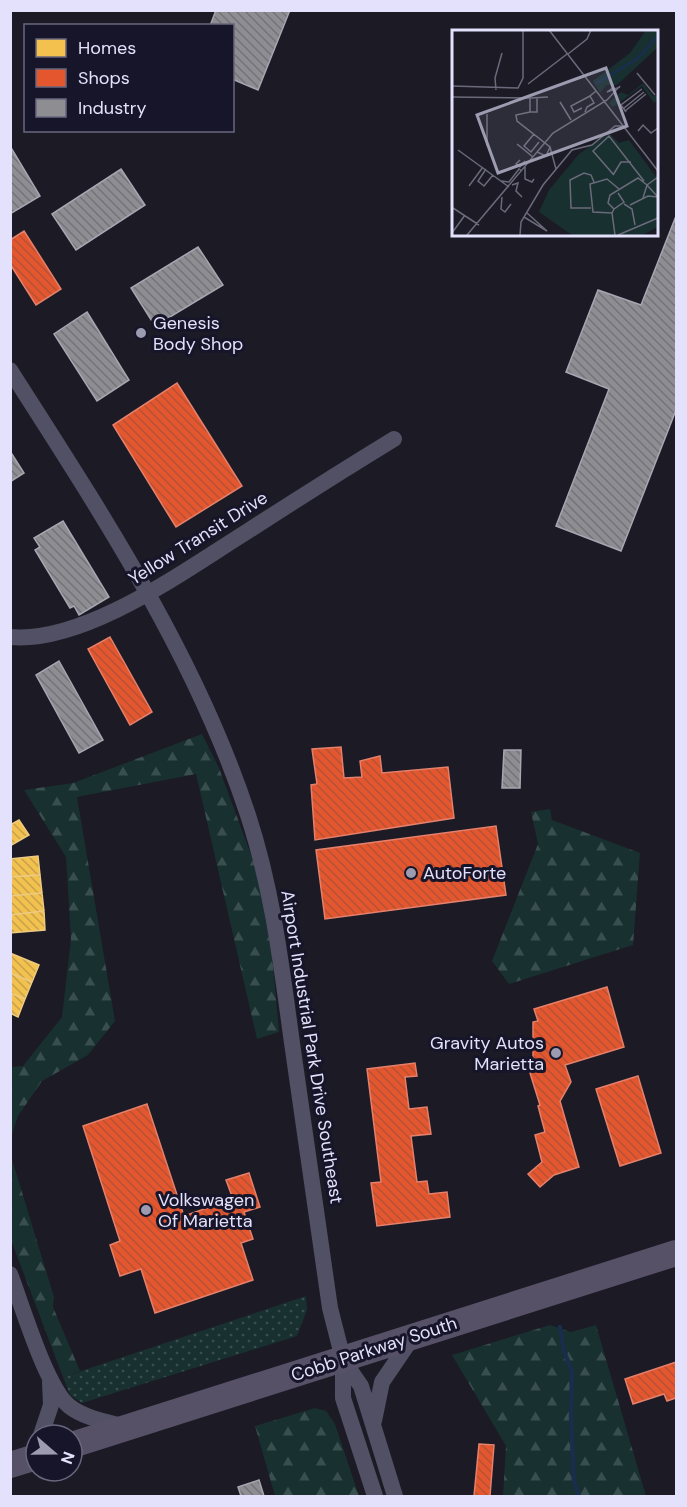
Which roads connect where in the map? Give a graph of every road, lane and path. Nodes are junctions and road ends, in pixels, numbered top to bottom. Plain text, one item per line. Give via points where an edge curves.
1 (10, 370) edge
2 (394, 439) dead end
3 (147, 594) junction
4 (10, 637) edge
5 (676, 1253) edge
6 (10, 1274) edge
7 (412, 1338) junction
8 (343, 1359) junction
9 (50, 1381) junction
10 (45, 1423) edge
11 (374, 1425) junction
12 (128, 1427) junction
13 (84, 1441) edge
14 (375, 1497) edge
15 (395, 1497) edge

1 - 3 street, Airport Industrial Park Drive Southeast
2 - 3 street, Yellow Transit Drive
3 - 4 street, Yellow Transit Drive via 75,627 47,635
3 - 8 street, Airport Industrial Park Drive Southeast via 215,729 248,814 270,892 330,1308
5 - 7 main road, Cobb Parkway South
6 - 9 street
7 - 8 main road, Cobb Parkway South
7 - 11 street via 382,1382
8 - 11 street via 361,1386
8 - 12 main road, Cobb Parkway South
8 - 14 street via 343,1398
9 - 10 street via 51,1405
9 - 12 street via 71,1407
11 - 15 street
12 - 13 main road, Cobb Parkway South

